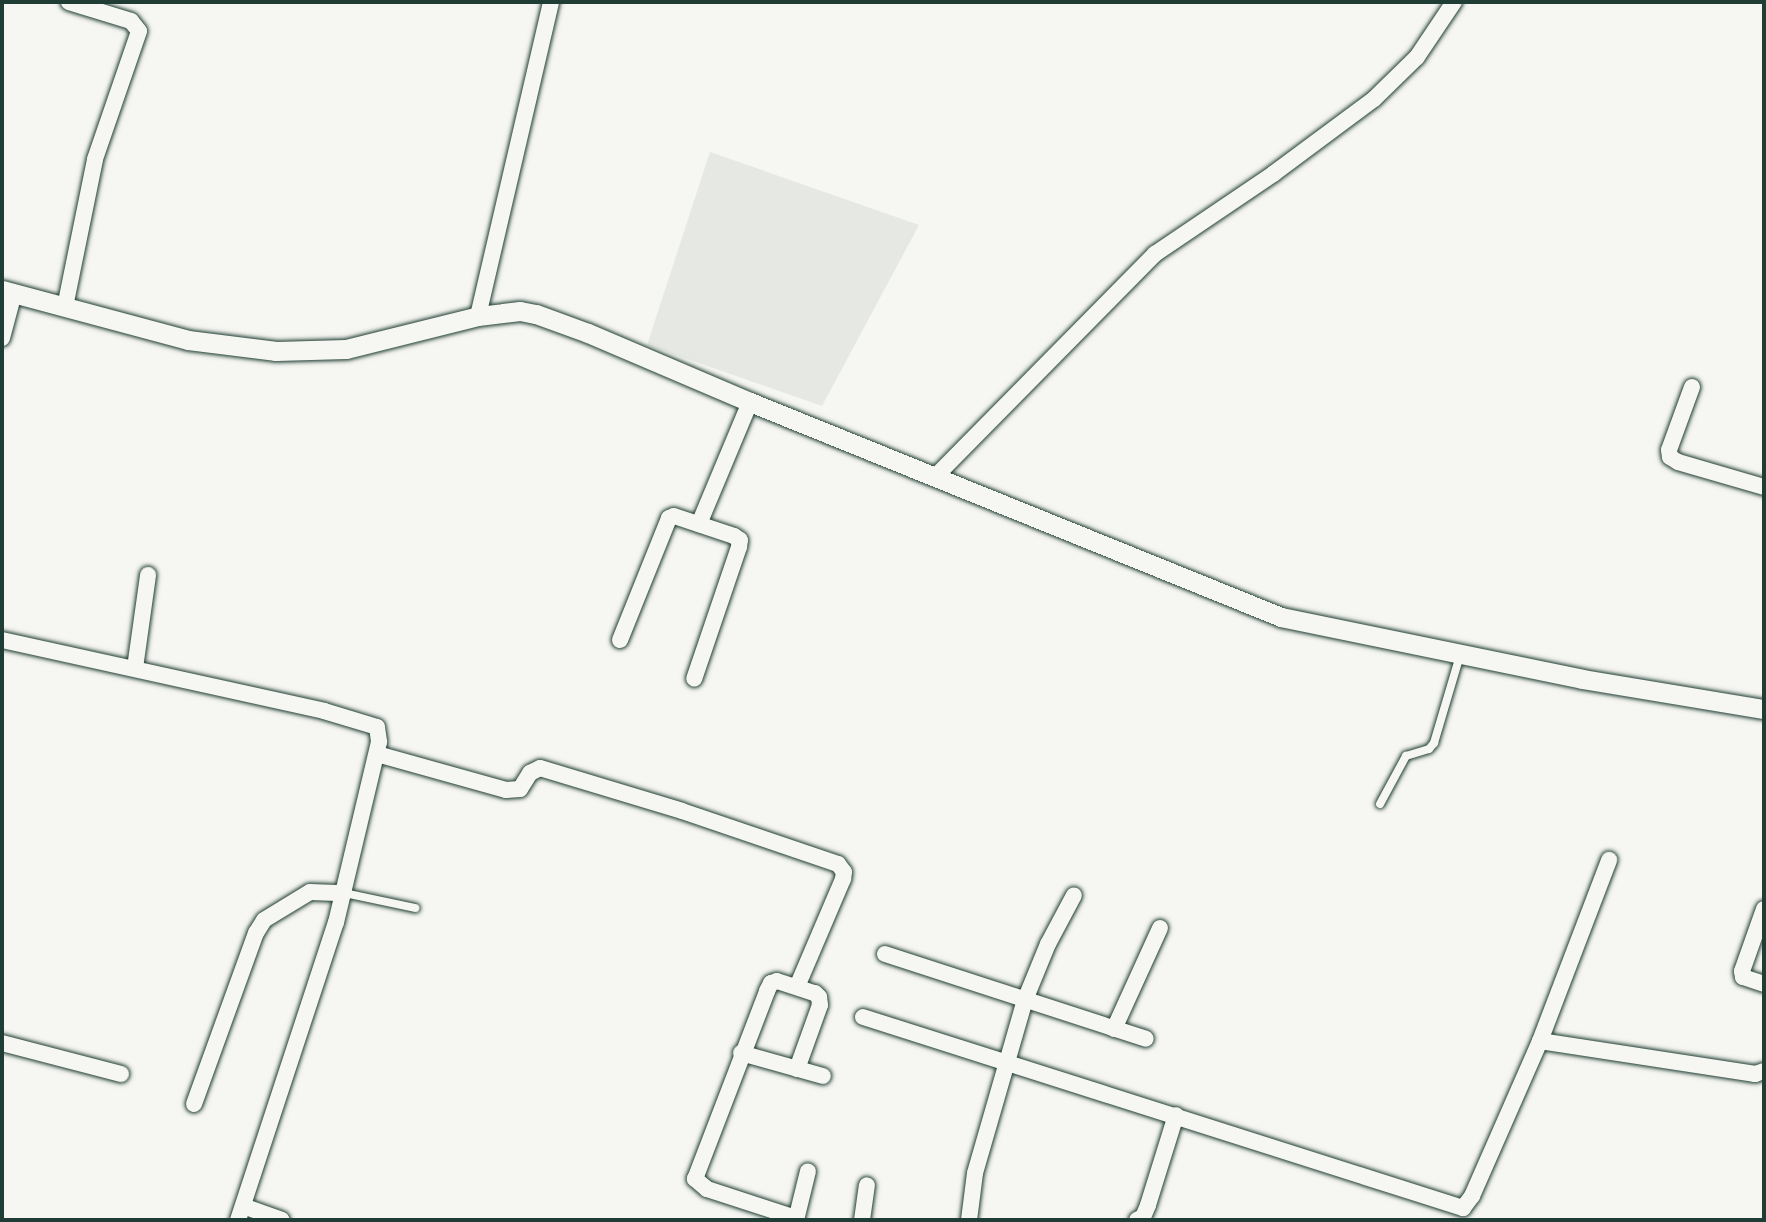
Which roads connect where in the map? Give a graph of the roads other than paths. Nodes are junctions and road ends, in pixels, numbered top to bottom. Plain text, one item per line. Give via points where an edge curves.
1 (69, 2) edge
2 (551, 2) edge
3 (1454, 2) edge
4 (121, 9) edge
5 (8, 292) edge
6 (65, 307) junction
7 (478, 316) junction
8 (2, 338) edge
9 (1692, 387) dead end
10 (750, 402) junction
11 (936, 476) junction
12 (1764, 487) edge
13 (699, 524) junction
14 (148, 575) dead end
15 (2, 640) edge
16 (620, 640) dead end
17 (1460, 654) junction
18 (135, 668) junction
19 (694, 679) dead end
20 (1764, 709) edge
21 (377, 754) junction
22 (1380, 804) dead end
23 (1609, 860) dead end
24 (344, 893) junction
25 (1074, 895) dead end
26 (415, 908) dead end
27 (1764, 909) edge
28 (1160, 928) dead end
29 (885, 954) dead end
30 (1764, 984) edge
31 (797, 987) junction
32 (1025, 1000) junction
33 (863, 1017) dead end
34 (1114, 1028) junction
35 (1146, 1039) dead end
36 (1540, 1041) junction
37 (2, 1043) edge
38 (741, 1053) junction
39 (1007, 1061) junction
40 (797, 1069) junction
41 (1764, 1071) edge
42 (121, 1074) dead end
43 (823, 1076) dead end
44 (194, 1104) dead end
45 (1176, 1115) junction
46 (808, 1171) dead end
47 (867, 1185) dead end
48 (240, 1213) edge
49 (796, 1219) edge
50 (282, 1220) edge
51 (862, 1220) edge
52 (969, 1220) edge
53 (1137, 1220) edge

1 - 4 street
2 - 7 street
3 - 11 street via 1417,57 1374,99 1155,254
4 - 6 street via 139,31 95,159
5 - 6 street
5 - 8 street
6 - 7 street via 188,340 276,351 346,349
7 - 10 street via 520,311 536,314
9 - 12 street via 1670,457
10 - 11 street
10 - 13 street
11 - 17 street via 1281,617
13 - 16 street via 674,516 665,523
13 - 19 street via 740,540
14 - 18 street
15 - 18 street
17 - 20 street
17 - 22 lane via 1434,743 1406,756
18 - 21 street via 369,723 377,726 379,733
21 - 24 street
21 - 31 street via 506,790 520,789 530,773 540,768 838,864 843,879
23 - 36 street
24 - 26 lane
24 - 44 street via 310,892 264,920
24 - 48 street
25 - 32 street
27 - 30 street via 1742,971 1743,976
28 - 34 street
29 - 32 street
31 - 38 street via 771,983
31 - 40 street via 815,993 820,1005
32 - 34 street
32 - 39 street
33 - 39 street
34 - 35 street
36 - 41 street via 1755,1074
36 - 45 street via 1463,1208
37 - 42 street
38 - 40 street
38 - 49 street via 695,1179 707,1189
39 - 45 street
39 - 52 street via 975,1172
40 - 43 street
45 - 53 street via 1148,1205
46 - 49 street
47 - 51 street
48 - 50 street

